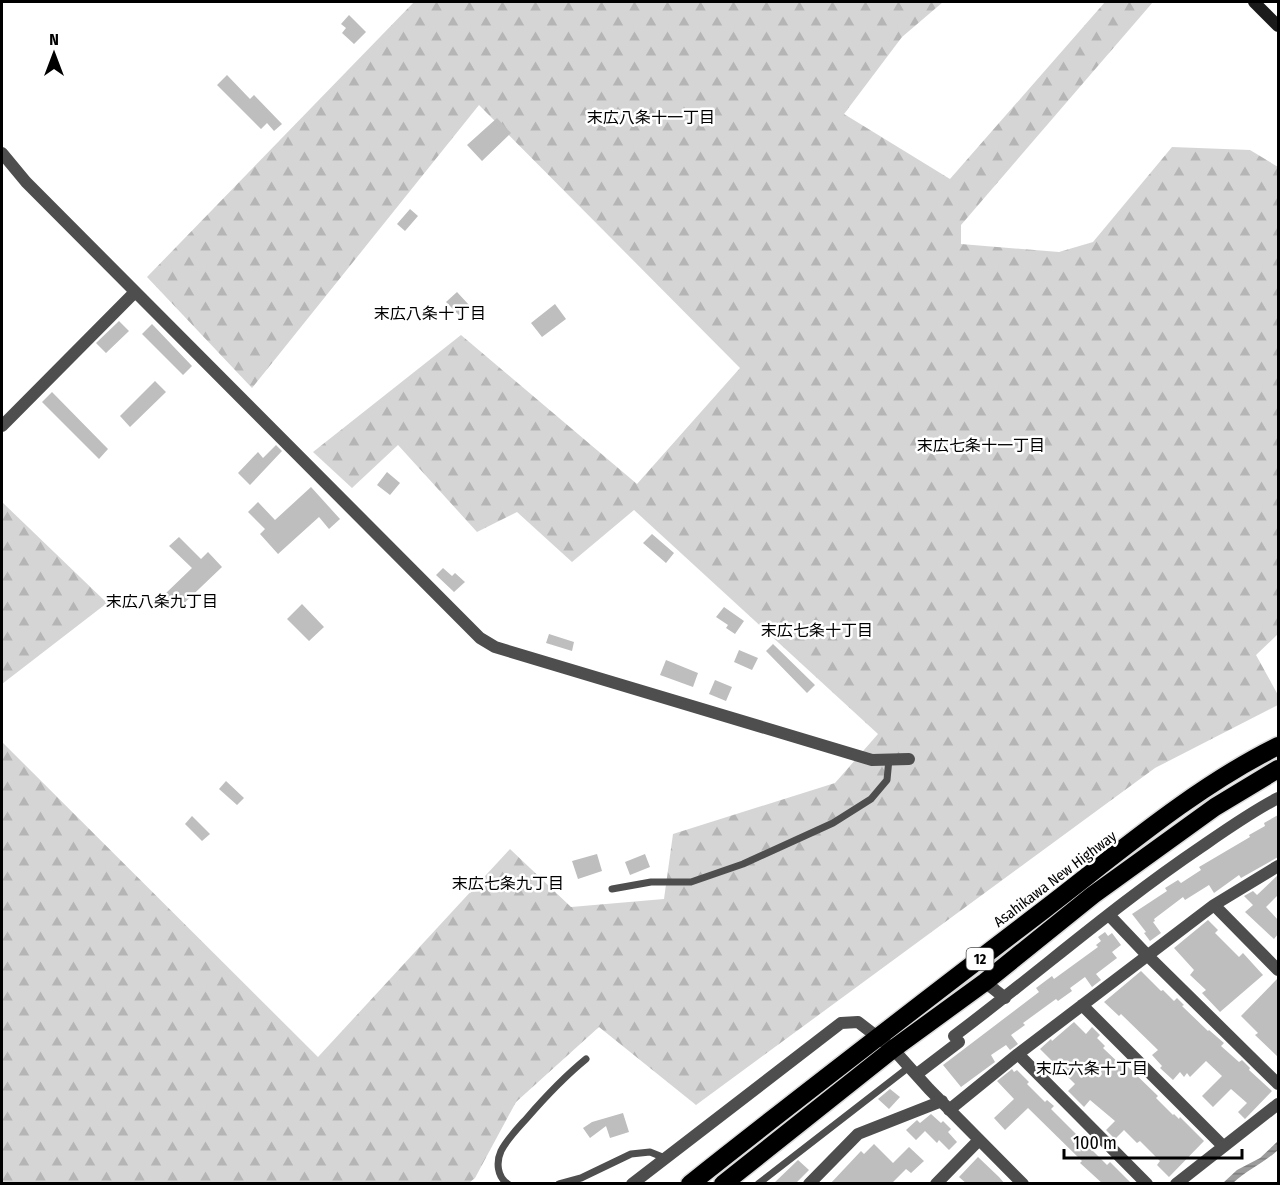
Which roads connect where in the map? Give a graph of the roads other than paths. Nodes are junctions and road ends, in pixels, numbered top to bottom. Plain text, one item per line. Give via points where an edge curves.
1 (1254, 2) edge
2 (1278, 26) edge
3 (2, 153) edge
4 (135, 292) junction
5 (2, 426) edge
6 (1278, 746) edge
7 (889, 759) junction
8 (909, 759) dead end
9 (1278, 769) edge
10 (1278, 798) edge
11 (1155, 849) junction
12 (1278, 866) edge
13 (1170, 868) junction
14 (612, 889) dead end
15 (1214, 906) junction
16 (1109, 915) junction
17 (1147, 955) junction
18 (1278, 970) edge
19 (985, 982) junction
20 (1005, 998) junction
21 (1082, 1005) junction
22 (878, 1037) junction
23 (893, 1049) junction
24 (1018, 1054) junction
25 (586, 1059) dead end
26 (913, 1071) junction
27 (1278, 1084) edge
28 (1278, 1104) edge
29 (945, 1105) junction
30 (979, 1140) junction
31 (1223, 1146) junction
32 (664, 1158) junction
33 (508, 1184) edge
34 (559, 1184) edge
35 (632, 1184) edge
36 (690, 1184) edge
37 (723, 1184) edge
38 (758, 1184) edge
39 (809, 1184) edge
40 (936, 1184) edge
41 (1023, 1184) edge
42 (1147, 1184) edge
43 (1176, 1184) edge

1 - 2 main road
3 - 4 street
4 - 5 street
4 - 7 street via 480,638 495,647 872,760
6 - 22 highway, Asahikawa New Highway / 12 via 1154,826
7 - 8 street
7 - 14 lane via 887,780 871,798 833,823 743,864 691,882 651,882
9 - 11 highway, 12
10 - 13 street via 1257,808
11 - 13 street
11 - 19 highway, 12
12 - 15 street
13 - 16 street
15 - 17 street
15 - 18 street
16 - 17 street
16 - 20 street
17 - 21 street
17 - 27 street
19 - 20 street
19 - 23 highway, 12
20 - 26 street via 954,1036 959,1042
21 - 24 street
21 - 31 street
22 - 23 street
22 - 32 street via 858,1022 841,1023
22 - 36 highway, Asahikawa New Highway / 12
23 - 26 street
23 - 37 highway, 12
24 - 29 street
24 - 42 street
25 - 33 lane via 562,1078 501,1152 498,1174
26 - 29 street
26 - 38 lane
28 - 31 street
29 - 30 street
29 - 39 street via 858,1134
30 - 40 street
30 - 41 street
31 - 43 street
32 - 34 lane via 650,1152 631,1154
32 - 35 street

